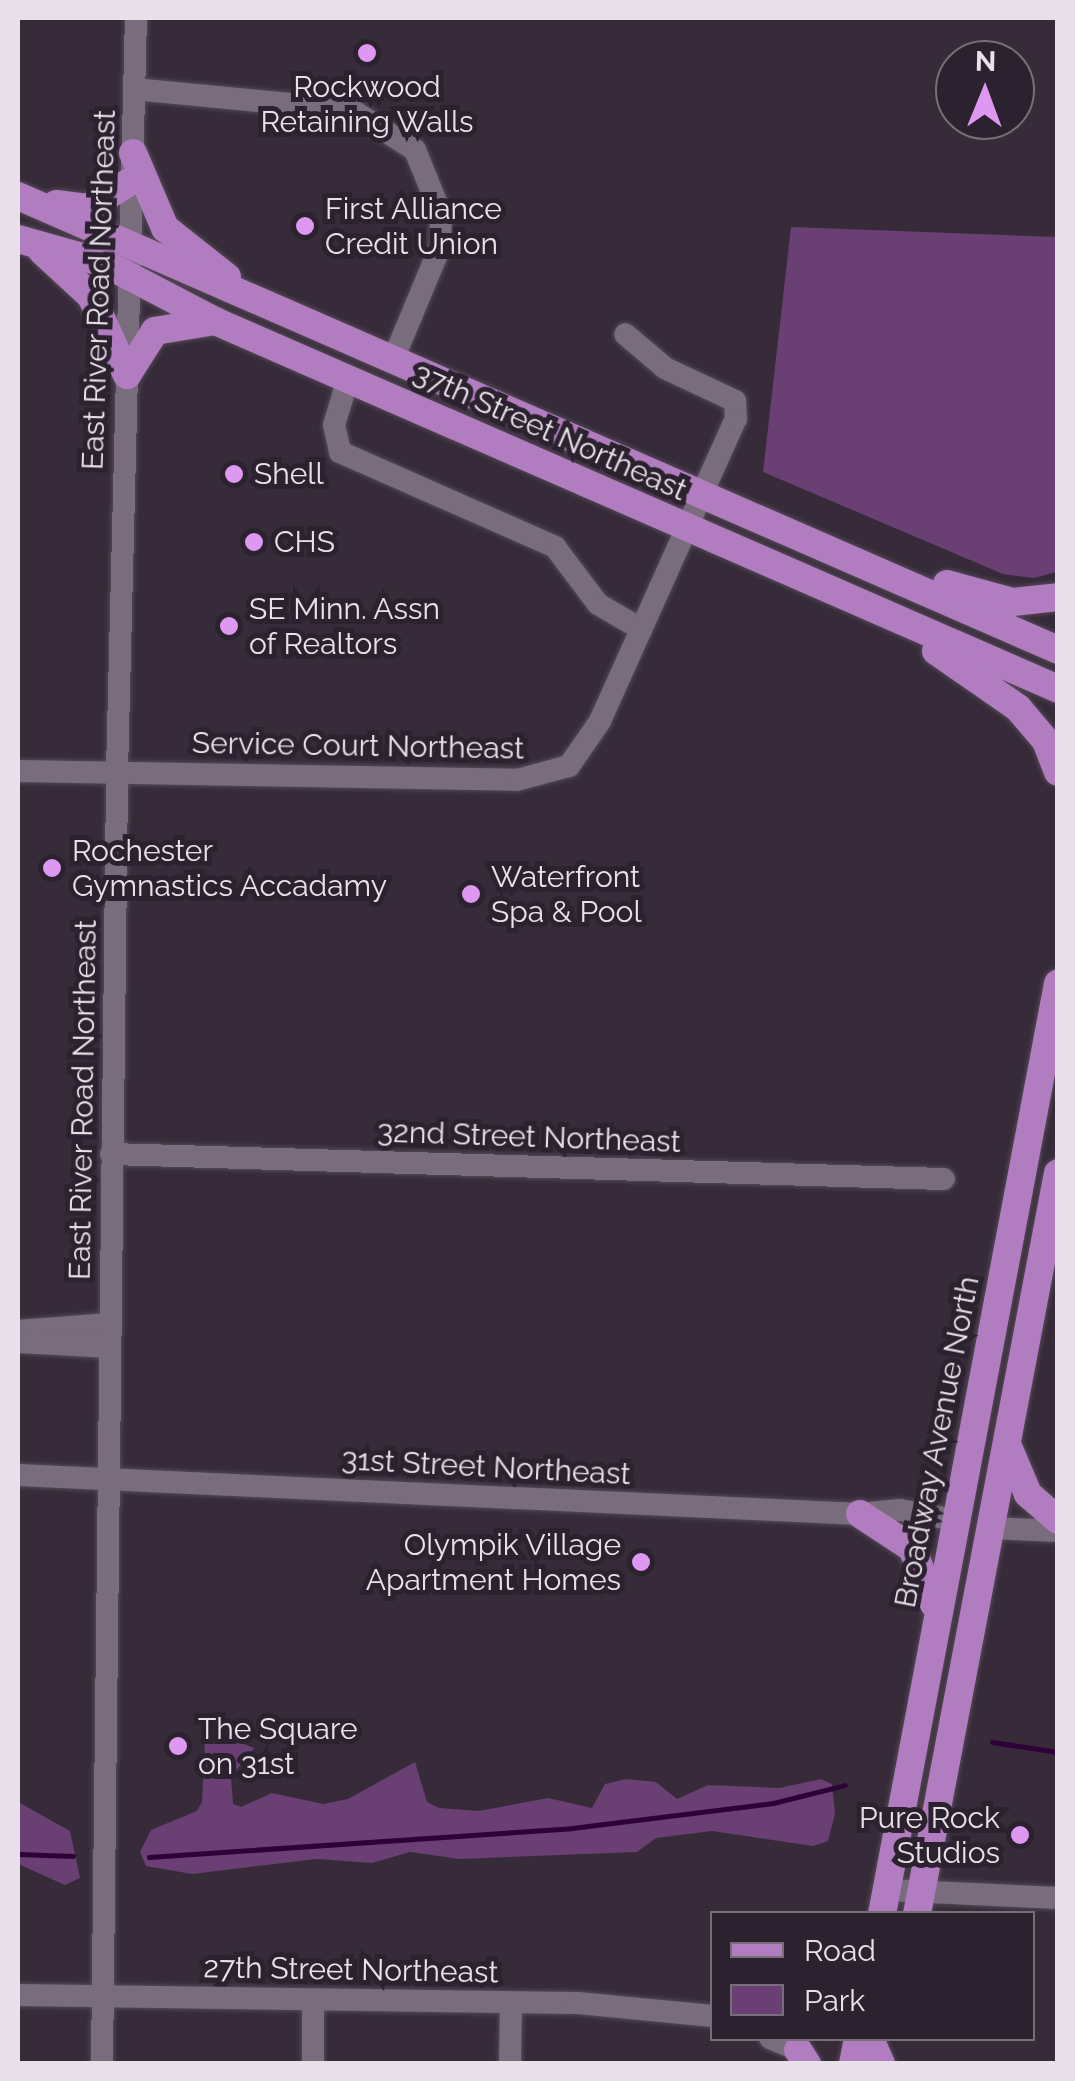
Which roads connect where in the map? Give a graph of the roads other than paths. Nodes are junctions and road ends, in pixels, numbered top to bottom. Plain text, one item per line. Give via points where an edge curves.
1 (136, 18) edge
2 (134, 89) junction
3 (133, 153) junction
4 (131, 182) junction
5 (22, 198) edge
6 (28, 243) edge
7 (129, 244) junction
8 (129, 276) junction
9 (242, 292) junction
10 (215, 320) junction
11 (625, 334) dead end
12 (394, 360) junction
13 (127, 375) junction
14 (348, 379) junction
15 (706, 495) junction
16 (689, 528) junction
17 (817, 542) junction
18 (812, 582) junction
19 (1058, 597) edge
20 (641, 629) junction
21 (1058, 650) edge
22 (1058, 689) edge
23 (18, 771) edge
24 (117, 772) junction
25 (1058, 772) edge
26 (1058, 982) edge
27 (111, 1154) junction
28 (1058, 1173) edge
29 (944, 1179) dead end
30 (18, 1332) edge
31 (110, 1336) junction
32 (18, 1342) edge
33 (1007, 1443) junction
34 (965, 1469) junction
35 (18, 1474) edge
36 (109, 1479) junction
37 (860, 1514) junction
38 (955, 1520) junction
39 (1058, 1520) edge
40 (991, 1528) junction
41 (1058, 1530) edge
42 (982, 1582) junction
43 (936, 1618) junction
44 (1058, 1898) edge
45 (885, 1902) edge
46 (919, 1903) edge
47 (18, 1995) edge
48 (103, 1996) junction
49 (314, 2000) junction
50 (511, 2002) junction
51 (710, 2018) edge
52 (775, 2041) edge
53 (863, 2041) edge
54 (802, 2057) edge
55 (102, 2064) edge
56 (312, 2064) edge
57 (510, 2064) edge
58 (881, 2064) edge

1 - 2 street, East River Road Northeast
2 - 3 street, East River Road Northeast
2 - 12 street via 352,110 415,150 438,200 440,246
3 - 4 street, East River Road Northeast
3 - 9 main road via 165,228
4 - 5 main road via 88,208
4 - 7 street, East River Road Northeast
5 - 7 main road, 37th Street Northeast
6 - 8 main road, 37th Street Northeast
6 - 13 main road via 90,296
7 - 8 street, East River Road Northeast
7 - 9 main road, 37th Street Northeast
8 - 10 main road, 37th Street Northeast
8 - 13 street, East River Road Northeast
9 - 12 main road, 37th Street Northeast
10 - 13 main road via 155,331
10 - 14 main road, 37th Street Northeast
11 - 15 street, Service Court Northeast via 665,368 735,402 732,438
12 - 15 main road, 37th Street Northeast
13 - 24 street, East River Road Northeast
14 - 16 main road, 37th Street Northeast
14 - 20 street via 334,426 340,452 556,547 598,604
15 - 16 street, Service Court Northeast
15 - 17 main road, 37th Street Northeast
16 - 18 main road, 37th Street Northeast
16 - 20 street, Service Court Northeast
17 - 19 main road via 996,599
17 - 21 main road, 37th Street Northeast
18 - 22 main road, 37th Street Northeast
18 - 25 main road via 998,692 1039,732
20 - 24 street, Service Court Northeast via 586,747 547,776
23 - 24 street, Service Court Northeast
24 - 27 street, East River Road Northeast
26 - 34 main road, Broadway Avenue North
27 - 29 street, 32nd Street Northeast
27 - 31 street, East River Road Northeast
28 - 33 main road
30 - 31 street
31 - 32 street
31 - 36 street, East River Road Northeast
33 - 39 main road via 1028,1494
33 - 40 main road
34 - 38 main road, Broadway Avenue North
34 - 40 main road via 975,1508
35 - 36 street, 31st Street Northeast
36 - 37 street, 31st Street Northeast
36 - 48 street, East River Road Northeast
37 - 38 street, 31st Street Northeast via 900,1510
37 - 43 main road via 907,1542 919,1557
38 - 42 main road via 970,1541
38 - 43 main road, Broadway Avenue North
40 - 41 street
40 - 42 main road
42 - 46 main road
43 - 45 main road, Broadway Avenue North
44 - 46 street
45 - 46 street
47 - 48 street, 27th Street Northeast
48 - 49 street, 27th Street Northeast
48 - 55 street, East River Road Northeast
49 - 50 street, 27th Street Northeast
49 - 56 street
50 - 51 street, 27th Street Northeast
50 - 57 street
52 - 54 street
53 - 58 main road

